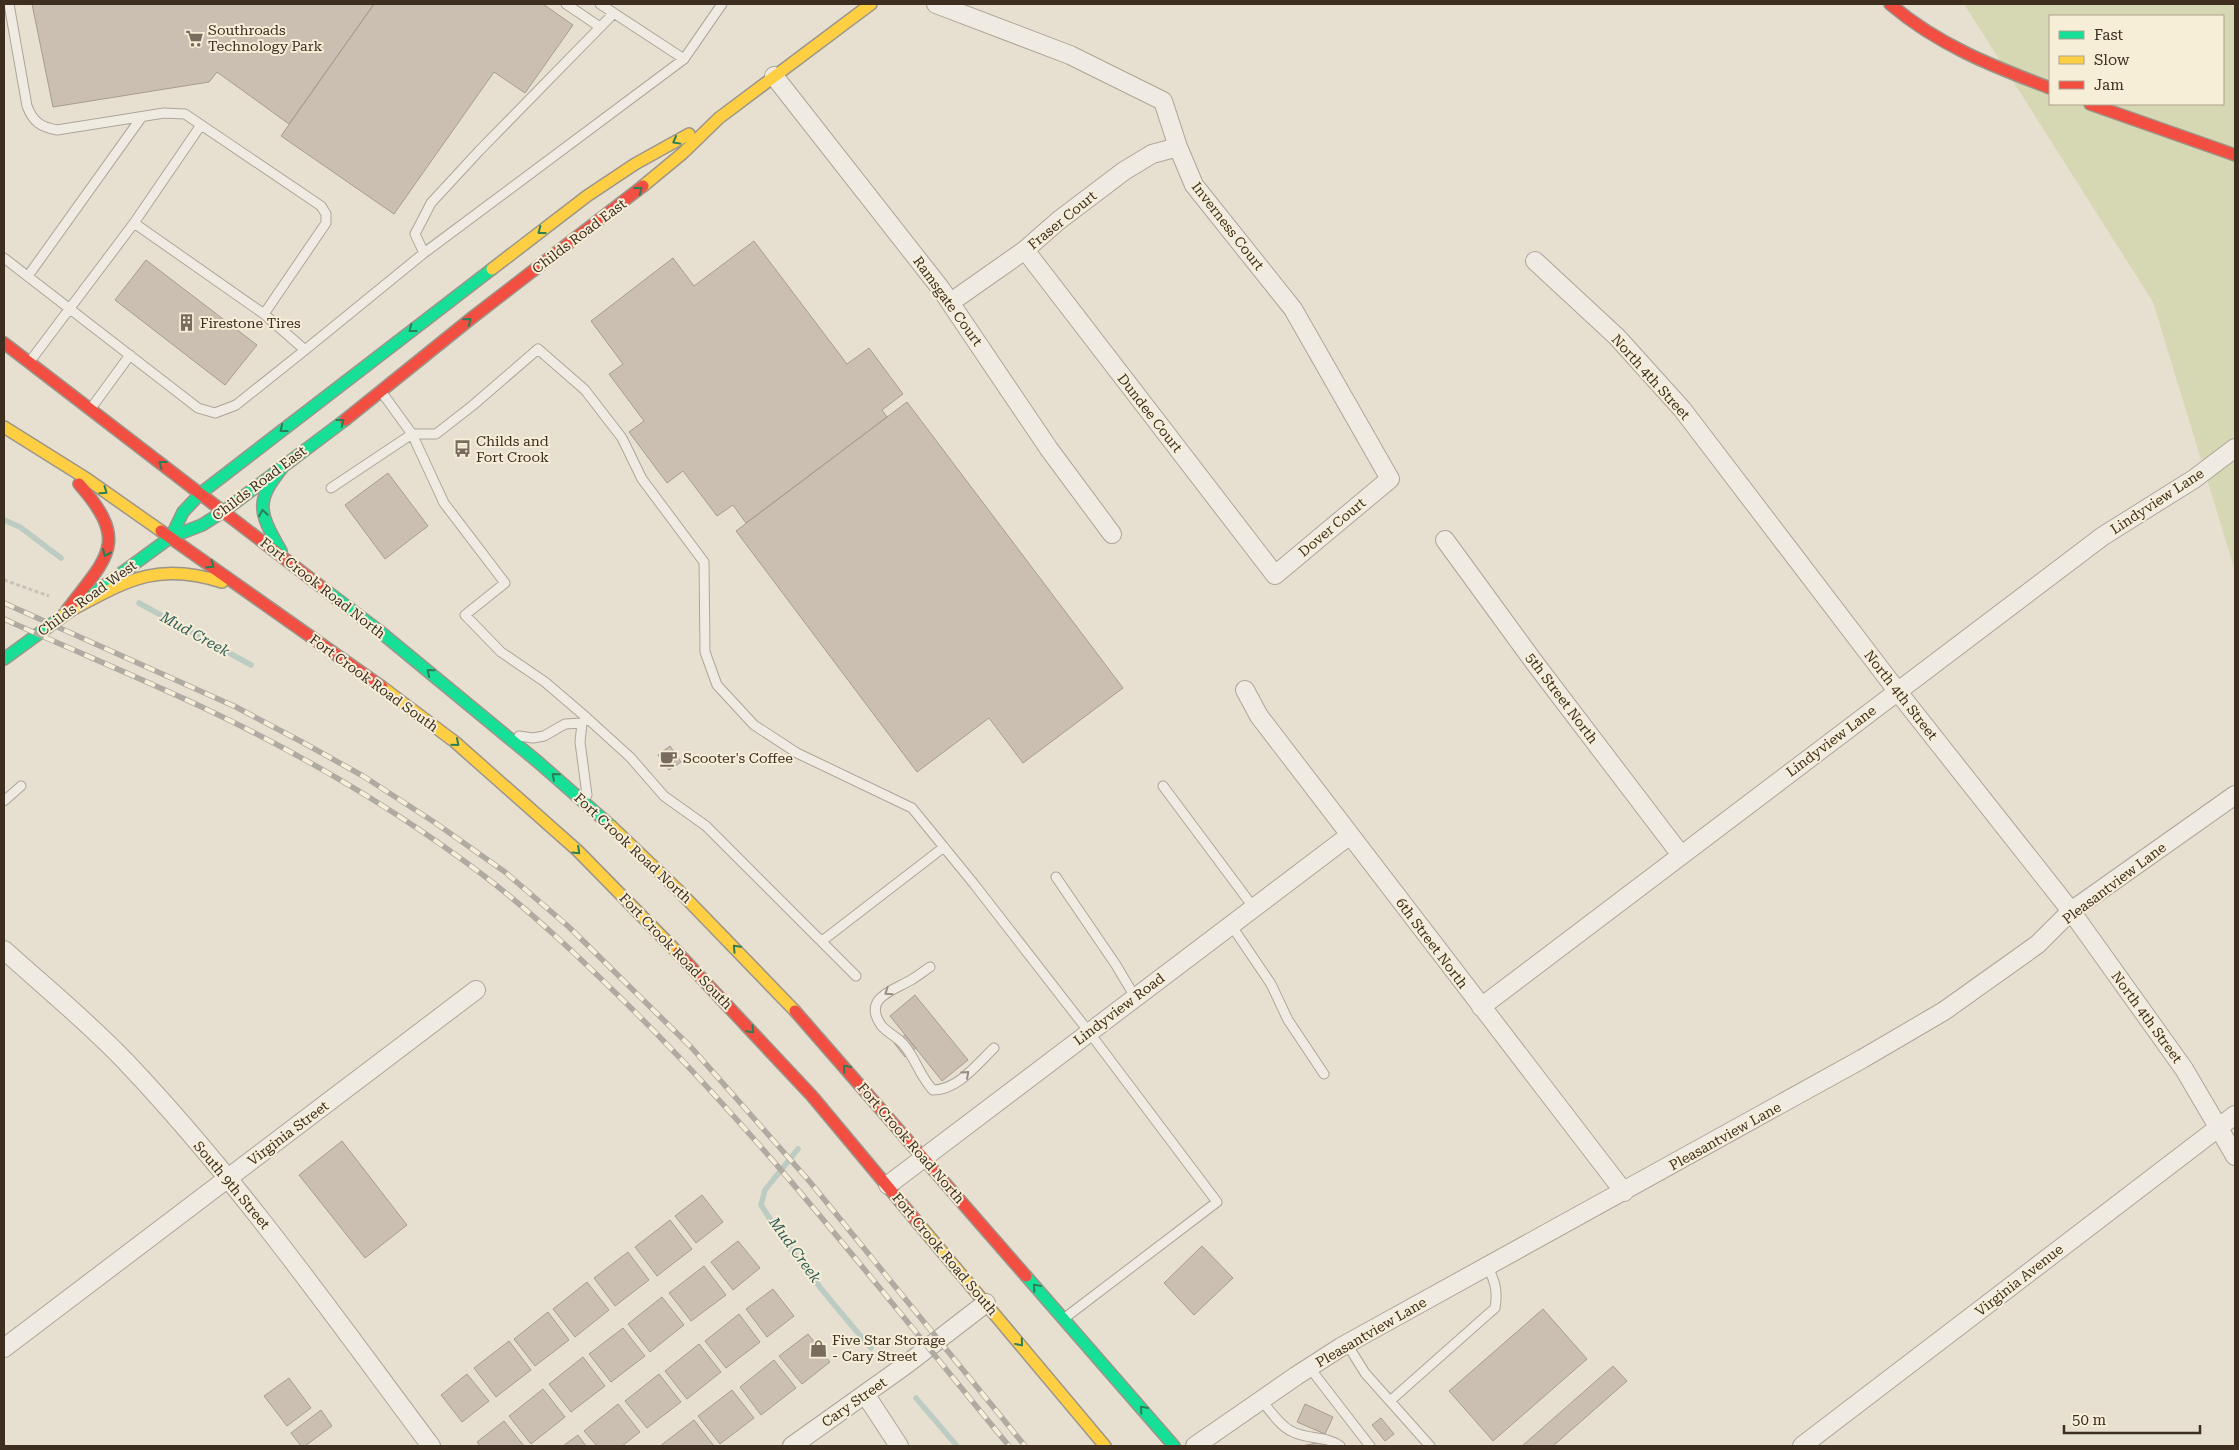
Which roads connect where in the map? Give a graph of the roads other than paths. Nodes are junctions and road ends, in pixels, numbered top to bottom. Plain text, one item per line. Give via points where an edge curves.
1 (9, 4) edge
2 (566, 4) edge
3 (600, 4) edge
4 (722, 4) edge
5 (871, 4) edge
6 (936, 4) edge
7 (1890, 4) edge
8 (614, 13) junction
9 (600, 27) junction
10 (684, 59) junction
11 (774, 76) junction
12 (2049, 88) edge
13 (2093, 105) edge
14 (141, 118) junction
15 (719, 118) junction
16 (201, 125) junction
17 (1178, 147) junction
18 (2235, 156) edge
19 (134, 223) junction
20 (1025, 250) junction
21 (424, 253) junction
22 (4, 258) edge
23 (1535, 261) dead end
24 (28, 276) junction
25 (951, 302) junction
26 (71, 309) junction
27 (264, 314) junction
28 (4, 343) edge
29 (304, 350) junction
30 (130, 355) junction
31 (29, 362) junction
32 (382, 392) junction
33 (90, 409) junction
34 (4, 427) edge
35 (412, 434) junction
36 (2235, 448) edge
37 (52, 457) junction
38 (286, 464) junction
39 (1390, 479) joint
40 (331, 488) dead end
41 (201, 493) junction
42 (224, 511) junction
43 (1112, 534) dead end
44 (171, 537) junction
45 (1445, 540) dead end
46 (284, 557) junction
47 (1274, 575) joint
48 (253, 595) junction
49 (64, 614) junction
50 (4, 659) edge
51 (1245, 690) dead end
52 (1898, 692) junction
53 (585, 721) junction
54 (504, 734) junction
55 (21, 786) dead end
56 (1163, 786) dead end
57 (2235, 795) edge
58 (4, 801) edge
59 (588, 806) junction
60 (1350, 835) junction
61 (944, 847) junction
62 (1681, 855) junction
63 (1056, 877) dead end
64 (1254, 908) junction
65 (2071, 911) junction
66 (1231, 925) junction
67 (822, 941) junction
68 (4, 950) edge
69 (930, 967) dead end
70 (856, 976) dead end
71 (476, 990) dead end
72 (1135, 997) junction
73 (1481, 1007) junction
74 (1089, 1032) junction
75 (994, 1048) dead end
76 (1324, 1074) dead end
77 (2235, 1115) edge
78 (2218, 1127) junction
79 (2235, 1156) edge
80 (924, 1158) junction
81 (228, 1178) junction
82 (888, 1185) junction
83 (1624, 1192) junction
84 (1488, 1267) junction
85 (986, 1303) junction
86 (1064, 1319) junction
87 (1347, 1344) junction
88 (4, 1348) edge
89 (1309, 1367) junction
90 (864, 1394) junction
91 (1261, 1400) junction
92 (1390, 1401) junction
93 (430, 1446) edge
94 (792, 1446) edge
95 (900, 1446) edge
96 (1105, 1446) edge
97 (1174, 1446) edge
98 (1195, 1446) edge
99 (1340, 1446) edge
100 (1370, 1446) edge
101 (1430, 1446) edge
102 (1802, 1446) edge

1 - 14 lane via 27,106 32,118 43,128 57,130
2 - 9 lane
3 - 8 lane
4 - 10 lane
5 - 11 main road, Childs Road East
6 - 17 street, Inverness Court via 1070,55 1164,101
7 - 12 main road via 1964,56
8 - 9 lane
8 - 10 lane
9 - 21 lane via 431,203 415,234
10 - 21 lane
11 - 15 main road, Childs Road East
11 - 25 street, Ramsgate Court
13 - 18 main road
14 - 16 lane via 164,113 185,114
14 - 24 lane
32 -> 15 main road, Childs Road East via 646,184
15 -> 41 main road, Childs Road East via 635,164 587,196
16 - 19 lane
16 - 27 lane via 296,187 321,206 326,214 326,223
17 - 20 street, Fraser Court via 1152,154 1124,171
17 - 39 street, Inverness Court via 1194,185 1293,309
19 - 26 lane
19 - 27 lane
20 - 25 street, Fraser Court
20 - 47 street, Dundee Court
21 - 29 lane
22 - 24 lane
23 - 52 street, North 4th Street via 1617,337 1682,409
24 - 26 lane
25 - 43 street, Ramsgate Court via 1049,449
26 - 30 lane
26 - 31 lane
27 - 29 lane
28 - 31 main road, Fort Crook Road North
29 - 30 lane via 236,405 215,413 198,408
30 - 33 lane
31 - 33 main road, Fort Crook Road North
32 - 35 lane
38 -> 32 main road, Childs Road East
41 -> 33 main road, Fort Crook Road North
34 - 37 main road
35 - 40 lane
35 - 53 lane via 444,503 505,583 465,616 501,652 545,682
35 - 61 lane via 436,434 538,349 585,390 622,438 642,479 704,562 705,652 717,685 754,725 797,754 912,808
36 - 52 street, Lindyview Lane via 2194,479 2103,536
37 -> 44 main road
37 -> 49 main road via 93,499 111,535 105,556
38 - 42 main road, Childs Road East
46 -> 38 main road via 265,522 262,508 263,494 270,481
39 - 47 street, Dover Court
41 - 42 main road, Fort Crook Road North
41 - 44 main road, Childs Road East via 183,512
42 - 44 main road, Childs Road East via 202,525
42 - 46 main road, Fort Crook Road North
44 -> 48 main road, Fort Crook Road South
44 - 49 main road, Childs Road West
45 - 62 street, 5th Street North
54 -> 46 main road, Fort Crook Road North
48 - 49 main road via 210,577 171,571 138,577
48 -> 82 main road, Fort Crook Road South via 455,742 578,851 735,1012
49 - 50 main road, Childs Road West
51 - 60 street, 6th Street North via 1259,716
52 - 62 street, Lindyview Lane
52 - 65 street, North 4th Street
53 - 54 lane via 565,724 544,736 533,738
53 - 59 lane via 580,742
53 - 67 lane via 630,757 664,796 706,826
59 -> 54 main road, Fort Crook Road North
55 - 58 lane
56 - 64 lane
57 - 65 street, Pleasantview Lane
80 -> 59 main road, Fort Crook Road North via 751,964
60 - 64 street, Lindyview Road
60 - 73 street, 6th Street North
61 - 67 lane
61 - 74 lane
62 - 73 street, Lindyview Lane
63 - 72 lane
64 - 66 street, Lindyview Road
65 - 78 street, North 4th Street via 2184,1068
65 - 83 street, Pleasantview Lane via 2038,944 1944,1011
66 - 72 street, Lindyview Road
66 - 76 lane via 1272,984 1288,1020
67 - 70 lane
68 - 81 street, South 9th Street via 125,1061
69 -> 75 lane via 883,994 876,1011 882,1027 904,1045 925,1082 933,1090 952,1086
71 - 81 street, Virginia Street
72 - 74 street, Lindyview Road
73 - 83 street, 6th Street North
74 - 80 street, Lindyview Road
74 - 86 lane via 1217,1202
77 - 78 street, Virginia Avenue
78 - 79 street, North 4th Street
78 - 102 street, Virginia Avenue
80 - 82 street, Lindyview Road
86 -> 80 main road, Fort Crook Road North
81 - 88 street, Virginia Street
81 - 93 street, South 9th Street
82 - 85 main road, Fort Crook Road South
83 - 84 street, Pleasantview Lane
84 - 87 street, Pleasantview Lane
84 - 92 lane via 1498,1294 1495,1308
85 - 90 street, Cary Street
85 -> 96 main road, Fort Crook Road South
97 -> 86 main road, Fort Crook Road North
87 - 89 street, Pleasantview Lane
87 - 92 lane
89 - 91 street, Pleasantview Lane
89 - 100 lane
90 - 94 street, Cary Street
90 - 95 street
91 - 98 street, Pleasantview Lane
91 - 99 lane via 1291,1432 1331,1440
92 - 101 lane

